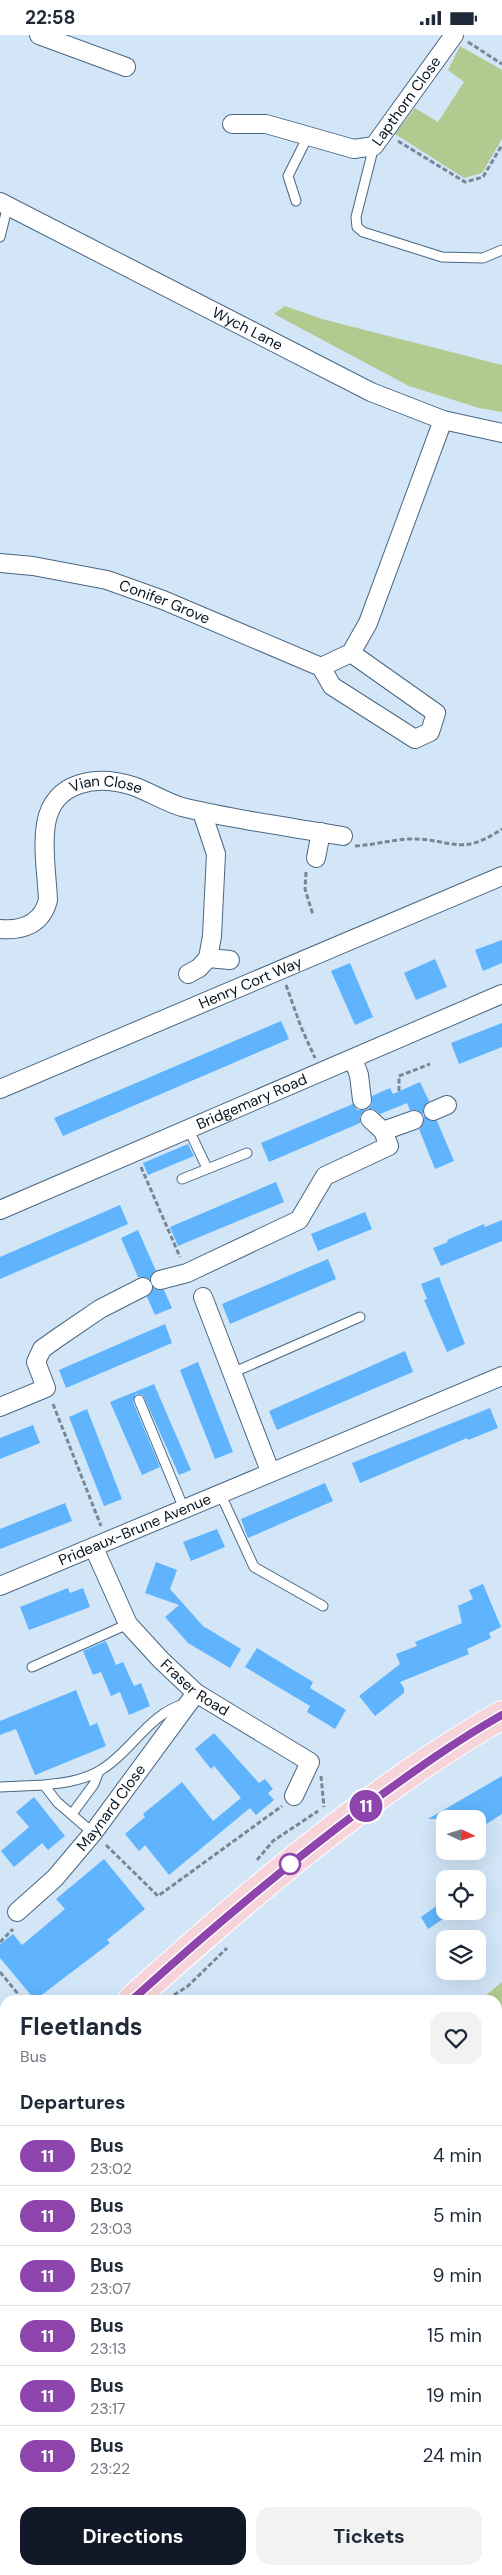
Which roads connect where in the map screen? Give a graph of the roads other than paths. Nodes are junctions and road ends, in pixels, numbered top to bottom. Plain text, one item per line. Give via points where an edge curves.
1 (39, 35) edge
2 (459, 37) edge
3 (126, 67) dead end
4 (232, 124) dead end
5 (308, 136) junction
6 (379, 139) junction
7 (296, 201) dead end
8 (4, 203) edge
9 (0, 237) edge
10 (502, 250) edge
11 (442, 420) junction
12 (502, 433) edge
13 (0, 563) edge
14 (351, 653) junction
15 (321, 667) junction
16 (202, 812) junction
17 (321, 832) junction
18 (343, 836) road end
19 (316, 858) dead end
20 (502, 876) edge
21 (0, 929) edge
22 (208, 958) junction
23 (230, 960) dead end
24 (188, 974) dead end
25 (502, 994) edge
26 (352, 1059) junction
27 (0, 1089) edge
28 (362, 1100) dead end
29 (370, 1119) dead end
30 (414, 1119) dead end
31 (188, 1128) junction
32 (382, 1131) junction
33 (247, 1153) dead end
34 (207, 1168) junction
35 (182, 1179) dead end
36 (0, 1210) edge
37 (160, 1279) dead end
38 (143, 1287) dead end
39 (203, 1297) dead end
40 (360, 1317) dead end
41 (232, 1373) junction
42 (502, 1376) edge
43 (140, 1400) dead end
44 (0, 1407) edge
45 (270, 1471) junction
46 (220, 1493) junction
47 (184, 1509) junction
48 (101, 1545) junction
49 (0, 1585) edge
50 (323, 1606) dead end
51 (128, 1624) junction
52 (32, 1667) dead end
53 (193, 1698) junction
54 (502, 1715) edge
55 (98, 1771) junction
56 (44, 1785) junction
57 (0, 1787) edge
58 (294, 1796) road end
59 (72, 1814) junction
60 (93, 1833) junction
61 (17, 1912) dead end
62 (138, 1995) edge

1 - 3 street
2 - 6 street, Lapthorn Close
4 - 5 street, Lapthorn Close via 266,124
5 - 6 street, Lapthorn Close via 354,149
5 - 7 lane via 288,176
6 - 10 lane via 356,217 357,227 363,232 442,257 483,258
8 - 9 lane
8 - 11 street, Wych Lane via 363,387
11 - 12 street, Wych Lane
11 - 14 street via 368,623
13 - 15 street, Conifer Grove via 33,565 107,580 163,600
14 - 15 street
14 - 15 street via 436,713 430,732 415,739 332,686
16 - 17 street, Vian Close
16 - 21 street, Vian Close via 112,781 89,780 73,785 52,806 46,824 46,910 38,920 23,929
16 - 22 street via 216,854
17 - 18 street, Vian Close
17 - 19 street
20 - 27 street, Henry Cort Way
22 - 23 street
22 - 24 street
25 - 26 street, Bridgemary Road
26 - 28 street via 359,1075
26 - 31 street, Bridgemary Road
29 - 32 street
30 - 32 street
31 - 34 lane
31 - 36 street, Bridgemary Road
32 - 37 street via 389,1146 325,1176 300,1220 187,1273
33 - 34 lane
34 - 35 lane
38 - 44 street via 100,1309 42,1349 36,1362 46,1388
39 - 41 street
40 - 41 lane
41 - 45 street
42 - 45 street, Prideaux-Brune Avenue
43 - 47 lane
45 - 46 street, Prideaux-Brune Avenue
46 - 47 street, Prideaux-Brune Avenue
46 - 50 lane via 254,1567
47 - 48 street, Prideaux-Brune Avenue
48 - 49 street, Prideaux-Brune Avenue
48 - 51 street, Fraser Road
51 - 52 lane
51 - 53 street, Fraser Road
53 - 55 lane via 166,1711 116,1759
53 - 58 street, Fraser Road via 310,1762
53 - 60 street, Maynard Close
54 - 62 main road via 419,1767 249,1895
55 - 56 lane via 68,1782
55 - 59 lane via 94,1784
56 - 57 lane
56 - 59 lane via 51,1796
59 - 60 lane
60 - 61 street, Maynard Close via 56,1877

